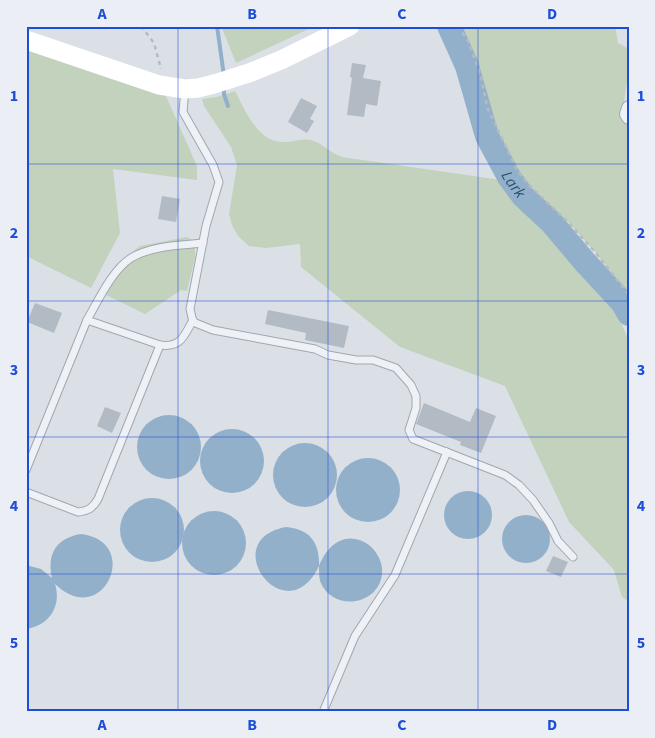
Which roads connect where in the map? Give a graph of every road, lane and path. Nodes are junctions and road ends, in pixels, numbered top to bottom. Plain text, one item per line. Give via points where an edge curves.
1 (141, 26) edge
2 (350, 26) edge
3 (458, 26) edge
4 (26, 40) edge
5 (159, 85) junction
6 (185, 89) junction
7 (629, 108) edge
8 (629, 116) edge
9 (203, 243) junction
10 (629, 295) edge
11 (87, 320) junction
12 (193, 320) junction
13 (160, 345) junction
14 (447, 452) junction
15 (26, 470) edge
16 (26, 492) edge
17 (573, 557) dead end
18 (323, 712) edge

1 - 5 path via 154,43 161,72
2 - 6 main road via 281,60 220,83
3 - 10 path via 468,41 481,76 487,107 517,170 595,252
4 - 5 main road
5 - 6 main road
6 - 9 lane via 184,112 219,182
7 - 8 street
9 - 11 lane via 150,251 130,259 116,272
9 - 12 lane via 190,309
11 - 13 lane
11 - 15 lane
12 - 13 lane via 180,341 174,345
12 - 14 lane via 213,330 356,360 373,360 396,368 416,396 409,430 413,439
13 - 16 lane via 94,506 78,512
14 - 17 lane via 505,475 519,485
14 - 18 lane via 395,575 355,636

